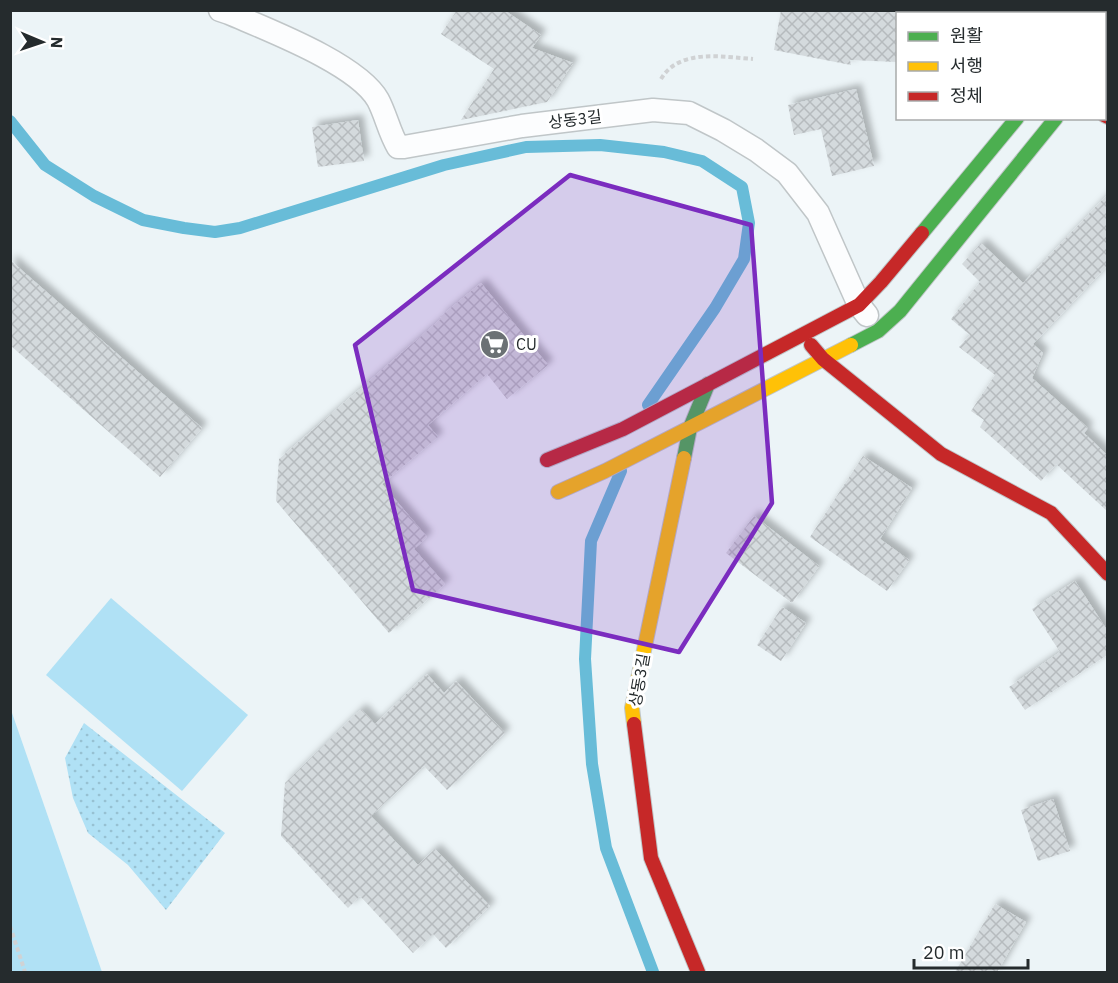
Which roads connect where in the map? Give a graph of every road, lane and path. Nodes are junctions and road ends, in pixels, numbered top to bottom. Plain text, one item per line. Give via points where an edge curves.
1 (220, 10) edge
2 (753, 59) dead end
3 (652, 110) junction
4 (1015, 120) edge
5 (1054, 120) edge
6 (859, 305) junction
7 (878, 331) junction
8 (803, 334) junction
9 (823, 359) junction
10 (708, 384) junction
11 (690, 428) junction
12 (547, 460) dead end
13 (558, 492) dead end
14 (1107, 574) edge
15 (10, 926) edge
16 (25, 972) edge
17 (698, 972) edge

1 - 3 lane, 상동3길 via 331,59 356,77 378,100 398,147
2 - 3 path via 705,56 683,60 665,72 652,94
3 - 6 lane, 상동3길 via 689,113 756,150 787,173 818,213
4 - 6 street
5 - 7 street via 900,310
6 - 7 lane, 상동3길
6 - 8 street
7 - 9 street
8 - 9 street
8 - 10 street
9 - 11 street
9 - 14 street via 941,454 1051,513
10 - 11 street, 상동3길
10 - 12 street via 623,429
11 - 13 street
11 - 17 street, 상동3길 via 632,708 651,858
15 - 16 path

